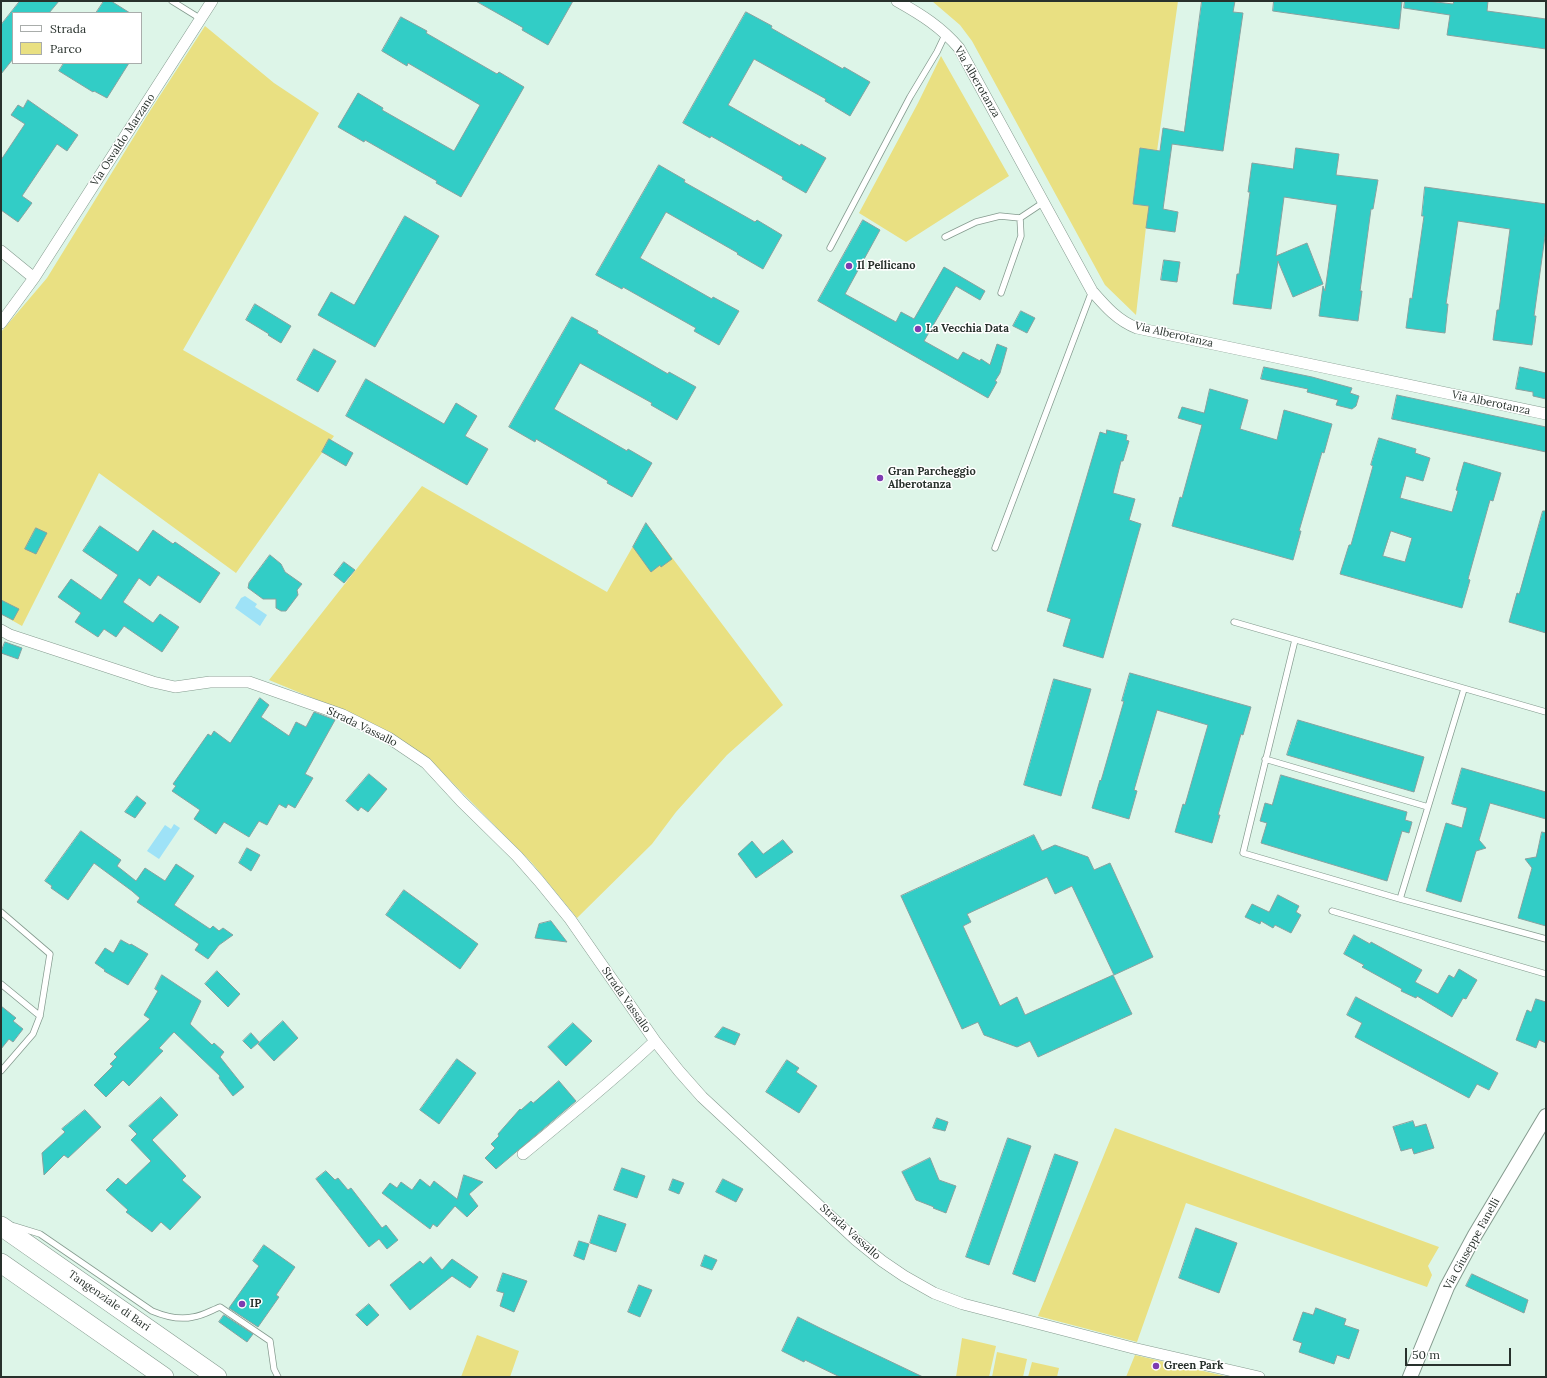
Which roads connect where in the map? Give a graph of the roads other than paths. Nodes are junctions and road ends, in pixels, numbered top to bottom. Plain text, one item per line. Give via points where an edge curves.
1 (172, 1) edge
2 (212, 1) edge
3 (897, 1) edge
4 (201, 19) junction
5 (946, 33) junction
6 (1044, 202) junction
7 (1020, 218) junction
8 (946, 237) dead end
9 (830, 248) dead end
10 (1, 251) edge
11 (34, 278) junction
12 (1092, 291) junction
13 (1001, 293) dead end
14 (1, 323) edge
15 (1546, 414) edge
16 (995, 548) dead end
17 (1234, 622) dead end
18 (1, 630) edge
19 (1295, 640) junction
20 (1464, 688) junction
21 (1546, 712) edge
22 (1265, 759) junction
23 (1428, 807) junction
24 (1400, 900) junction
25 (1332, 911) dead end
26 (1, 912) edge
27 (1546, 939) edge
28 (1546, 974) edge
29 (1, 984) edge
30 (40, 1016) junction
31 (655, 1041) junction
32 (1, 1071) edge
33 (1546, 1116) edge
34 (523, 1154) dead end
35 (1, 1222) edge
36 (1, 1226) edge
37 (1, 1263) edge
38 (164, 1377) edge
39 (217, 1377) edge
40 (278, 1377) edge
41 (1259, 1377) edge
42 (1410, 1377) edge

1 - 4 lane
2 - 4 street, Via Osvaldo Marzano
3 - 5 street, Via Alberotanza
4 - 11 street, Via Osvaldo Marzano
5 - 6 street, Via Alberotanza via 960,48
5 - 9 lane
6 - 7 lane
6 - 12 street, Via Alberotanza
7 - 8 lane via 1000,216 976,222
7 - 13 lane via 1021,236
10 - 11 street
11 - 14 street, Via Osvaldo Marzano
12 - 15 street, Via Alberotanza via 1118,318 1137,328
12 - 16 lane
17 - 19 lane
18 - 31 street, Strada Vassallo via 153,682 175,686 210,682 249,682 343,715 389,738 426,763 539,881 570,918
19 - 20 lane
19 - 22 lane
20 - 21 lane
20 - 23 lane
22 - 23 lane
22 - 24 lane via 1243,853
23 - 24 lane
24 - 27 lane
25 - 28 lane
26 - 30 lane via 50,954
29 - 30 lane
30 - 32 lane via 33,1034
31 - 34 street via 594,1097
31 - 41 street, Strada Vassallo via 678,1072 702,1097 856,1240 882,1261 934,1293 963,1304 1133,1348
33 - 42 street, Via Giuseppe Fanelli via 1447,1287
35 - 40 lane via 40,1234 142,1305 164,1316 193,1318 220,1307 270,1341 274,1369
36 - 39 highway, Tangenziale di Bari
37 - 38 highway

